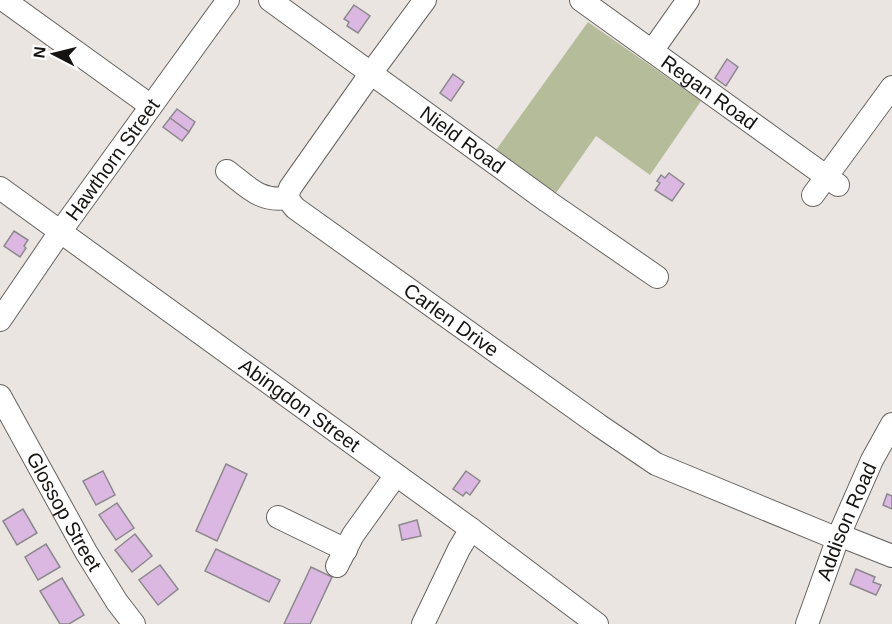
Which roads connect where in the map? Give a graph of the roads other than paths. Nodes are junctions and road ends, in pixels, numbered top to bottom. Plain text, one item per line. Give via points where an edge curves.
1 (4, 0) edge
2 (228, 0) edge
3 (270, 0) edge
4 (425, 0) edge
5 (581, 0) edge
6 (688, 0) edge
7 (652, 51) junction
8 (371, 73) junction
9 (892, 87) edge
10 (151, 106) junction
11 (227, 171) dead end
12 (0, 188) edge
13 (287, 198) junction
14 (60, 232) junction
15 (657, 277) dead end
16 (0, 320) edge
17 (0, 396) edge
18 (892, 423) edge
19 (396, 475) junction
20 (278, 517) dead end
21 (471, 529) junction
22 (838, 537) junction
23 (892, 556) edge
24 (134, 624) edge
25 (423, 624) edge
26 (597, 624) edge
27 (807, 624) edge

1 - 10 street
2 - 10 street, Hawthorn Street
3 - 8 street, Nield Road
4 - 8 street
5 - 7 street, Regan Road
6 - 7 street
7 - 9 street, Regan Road via 826,186
8 - 13 street via 290,188
8 - 15 street, Nield Road
10 - 14 street, Hawthorn Street
11 - 13 street via 261,197
12 - 14 street, Abingdon Street
13 - 22 street, Carlen Drive via 305,215 600,426 634,436 656,464
14 - 16 street, Hawthorn Street
14 - 19 street, Abingdon Street
17 - 24 street, Glossop Street via 86,552
18 - 22 street, Addison Road
19 - 20 street via 353,535 342,558
19 - 21 street, Abingdon Street
21 - 25 street
21 - 26 street, Abingdon Street
22 - 23 street, Carlen Drive
22 - 27 street, Addison Road

